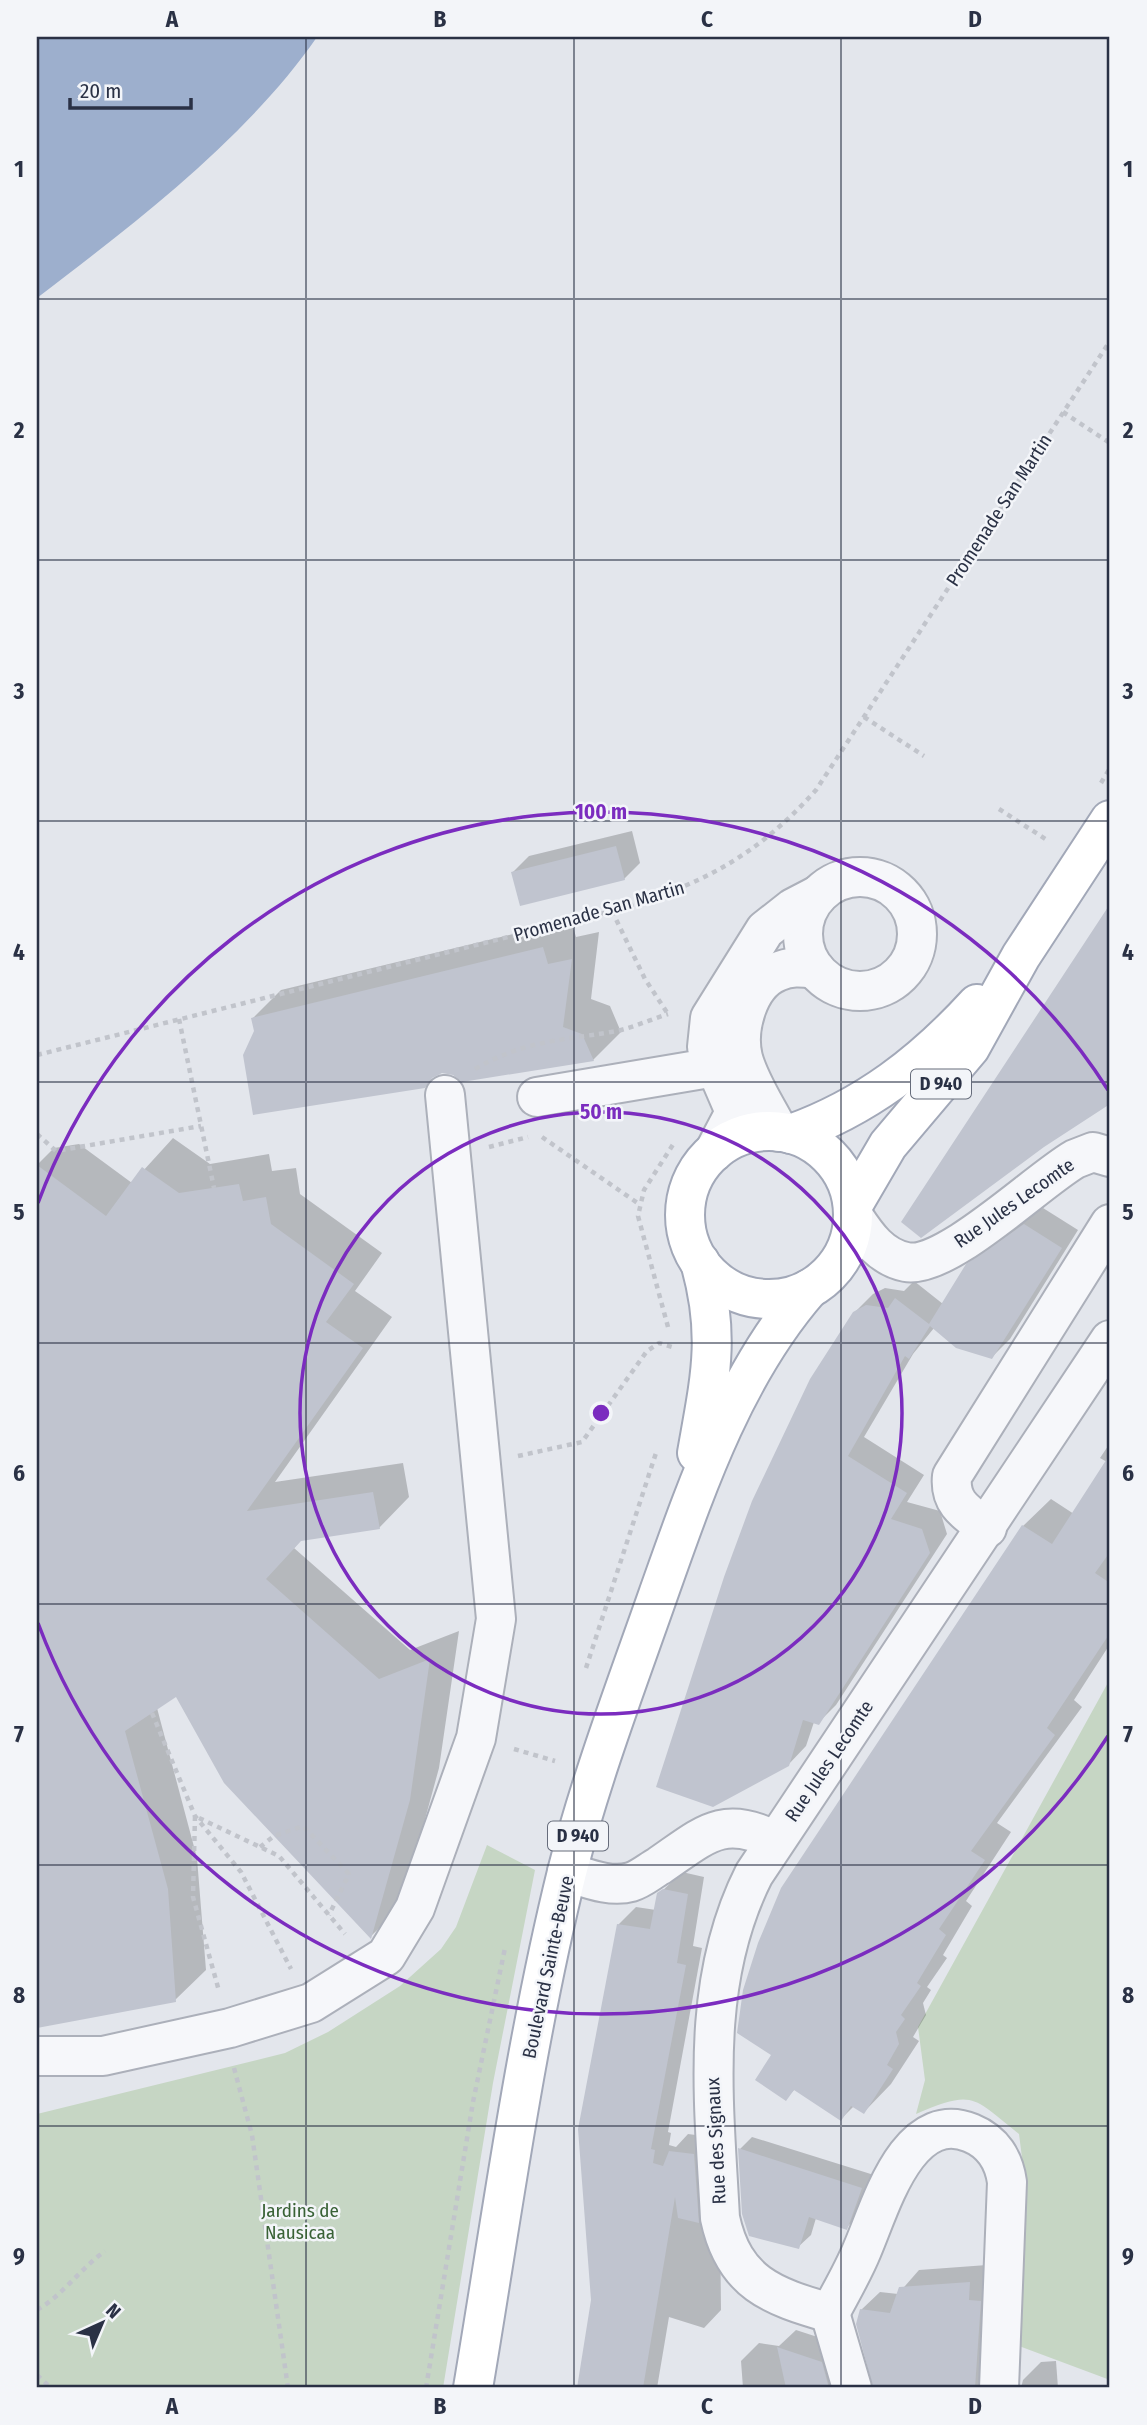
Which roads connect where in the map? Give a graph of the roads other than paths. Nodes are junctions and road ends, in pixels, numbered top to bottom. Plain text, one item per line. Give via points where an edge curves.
1 (1110, 820) edge
2 (818, 895) junction
3 (1021, 956) junction
4 (815, 969) junction
5 (730, 1065) junction
6 (445, 1095) road end
7 (537, 1097) dead end
8 (785, 1133) junction
9 (714, 1152) junction
10 (1110, 1157) edge
11 (853, 1211) junction
12 (1110, 1224) edge
13 (700, 1262) junction
14 (809, 1289) junction
15 (1110, 1340) edge
16 (685, 1518) junction
17 (988, 1528) junction
18 (775, 1841) junction
19 (567, 1872) junction
20 (37, 2056) edge
21 (830, 2313) junction
22 (473, 2388) edge
23 (852, 2388) edge
24 (999, 2388) edge

1 - 3 main road, D 940
2 - 4 street via 807,912 803,931 805,951
2 - 4 street via 855,877 885,883 908,905 917,934 908,964 895,979 877,988 838,987
2 - 5 street via 765,930 710,1018 706,1038
3 - 8 main road, D 940 via 902,1076 858,1106
3 - 11 main road, D 940 via 970,1048 888,1145
4 - 5 street via 792,967 763,982 750,1001 741,1046
5 - 7 street
5 - 8 street
5 - 9 street via 735,1112
6 - 20 street via 496,1619 476,1738 415,1908 386,1956 311,2003 230,2028 103,2056
8 - 9 main road via 741,1136
8 - 11 main road via 814,1144 833,1160 846,1181
9 - 13 main road via 693,1179 686,1204 687,1230
10 - 11 street, Rue Jules Lecomte via 1093,1152 1075,1159 965,1240 921,1262 904,1262 885,1253 871,1242
11 - 14 main road via 849,1243 841,1259
12 - 17 street via 952,1476 958,1506
13 - 14 main road via 725,1286 749,1297 775,1299
13 - 16 main road, Boulevard Sainte-Beuve / D 940 via 712,1315 712,1350
14 - 16 main road, Boulevard Sainte-Beuve / D 940 via 758,1356
15 - 17 street, Rue Jules Lecomte
16 - 19 main road, Boulevard Sainte-Beuve / D 940 via 606,1742
17 - 18 street, Rue Jules Lecomte
18 - 19 street, Rue Jules Lecomte via 738,1826 724,1828 632,1881 603,1883
18 - 21 street, Rue des Signaux via 734,1917 717,1990 712,2072 720,2218 730,2254 760,2286
19 - 22 main road, Boulevard Sainte-Beuve / D 940 via 533,2036
21 - 23 street
21 - 24 street via 863,2250 884,2193 907,2156 935,2132 950,2127 976,2135 999,2155 1007,2182

